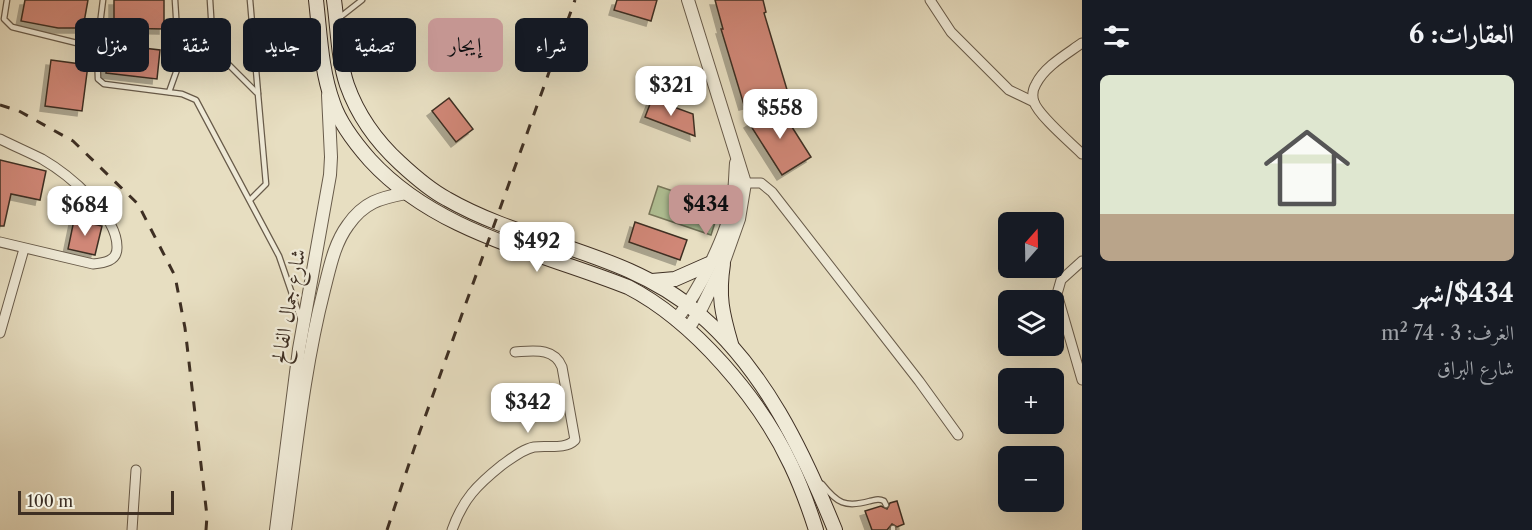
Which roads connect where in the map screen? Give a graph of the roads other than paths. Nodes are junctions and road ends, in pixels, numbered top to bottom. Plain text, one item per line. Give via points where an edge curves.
1 (7, 0) edge
2 (103, 0) edge
3 (175, 0) edge
4 (210, 0) edge
5 (250, 0) edge
6 (316, 0) edge
7 (334, 0) edge
8 (362, 0) edge
9 (688, 0) edge
10 (930, 0) edge
11 (101, 18) edge
12 (337, 18) edge
13 (340, 18) edge
14 (75, 42) edge
15 (1082, 43) edge
16 (97, 72) edge
17 (344, 72) edge
18 (328, 88) junction
19 (169, 92) junction
20 (258, 94) junction
21 (1034, 102) junction
22 (0, 139) edge
23 (736, 153) junction
24 (1082, 154) edge
25 (745, 183) junction
26 (406, 193) junction
27 (250, 200) junction
28 (0, 242) edge
29 (24, 249) junction
30 (1082, 261) edge
31 (716, 264) junction
32 (652, 281) junction
33 (687, 304) junction
34 (699, 313) junction
35 (676, 320) junction
36 (303, 326) junction
37 (688, 329) junction
38 (0, 333) edge
39 (732, 346) junction
40 (515, 352) dead end
41 (1082, 380) edge
42 (958, 435) dead end
43 (809, 467) junction
44 (136, 470) dead end
45 (886, 505) dead end
46 (132, 530) edge
47 (276, 530) edge
48 (285, 530) edge
49 (452, 530) edge
50 (816, 530) edge
51 (835, 530) edge

1 - 14 lane via 4,19 12,27
2 - 11 lane
3 - 19 lane via 179,64
4 - 20 lane via 213,49
5 - 20 lane
6 - 18 main road
7 - 12 main road
8 - 13 lane
9 - 23 street
10 - 21 street via 951,32 1009,90
15 - 21 street via 1036,83
16 - 19 lane via 100,83
17 - 32 main road via 353,101 374,136 414,176 445,198 506,226 600,258
18 - 26 main road via 333,105 357,145
18 - 36 street, شارع جمال الفالح via 330,175
19 - 27 lane via 196,100
20 - 27 lane via 266,184
21 - 24 street
22 - 29 street via 44,160 89,195 110,223 117,246 113,259 93,264
23 - 25 street
23 - 31 street via 733,200
25 - 31 street via 739,219
25 - 42 street via 761,183 772,192
26 - 35 main road via 470,230 628,287
26 - 48 street, شارع جمال الفالح via 377,199 362,209 338,242 314,327
27 - 36 lane via 279,256
28 - 29 street
29 - 38 street
30 - 41 street via 1061,280 1057,294
31 - 32 main road via 675,279
31 - 33 street
31 - 34 street
31 - 39 main road
32 - 33 main road
33 - 34 main road
33 - 35 street
34 - 37 street
34 - 39 main road
35 - 37 main road
36 - 47 street, شارع جمال الفالح
37 - 50 main road via 718,357 764,418 791,464
39 - 43 main road via 779,413
40 - 49 street via 548,352 559,359 575,440 567,445 534,447 512,457 481,481 466,499
43 - 45 lane via 840,502 850,505 881,499
43 - 51 main road
44 - 46 street

